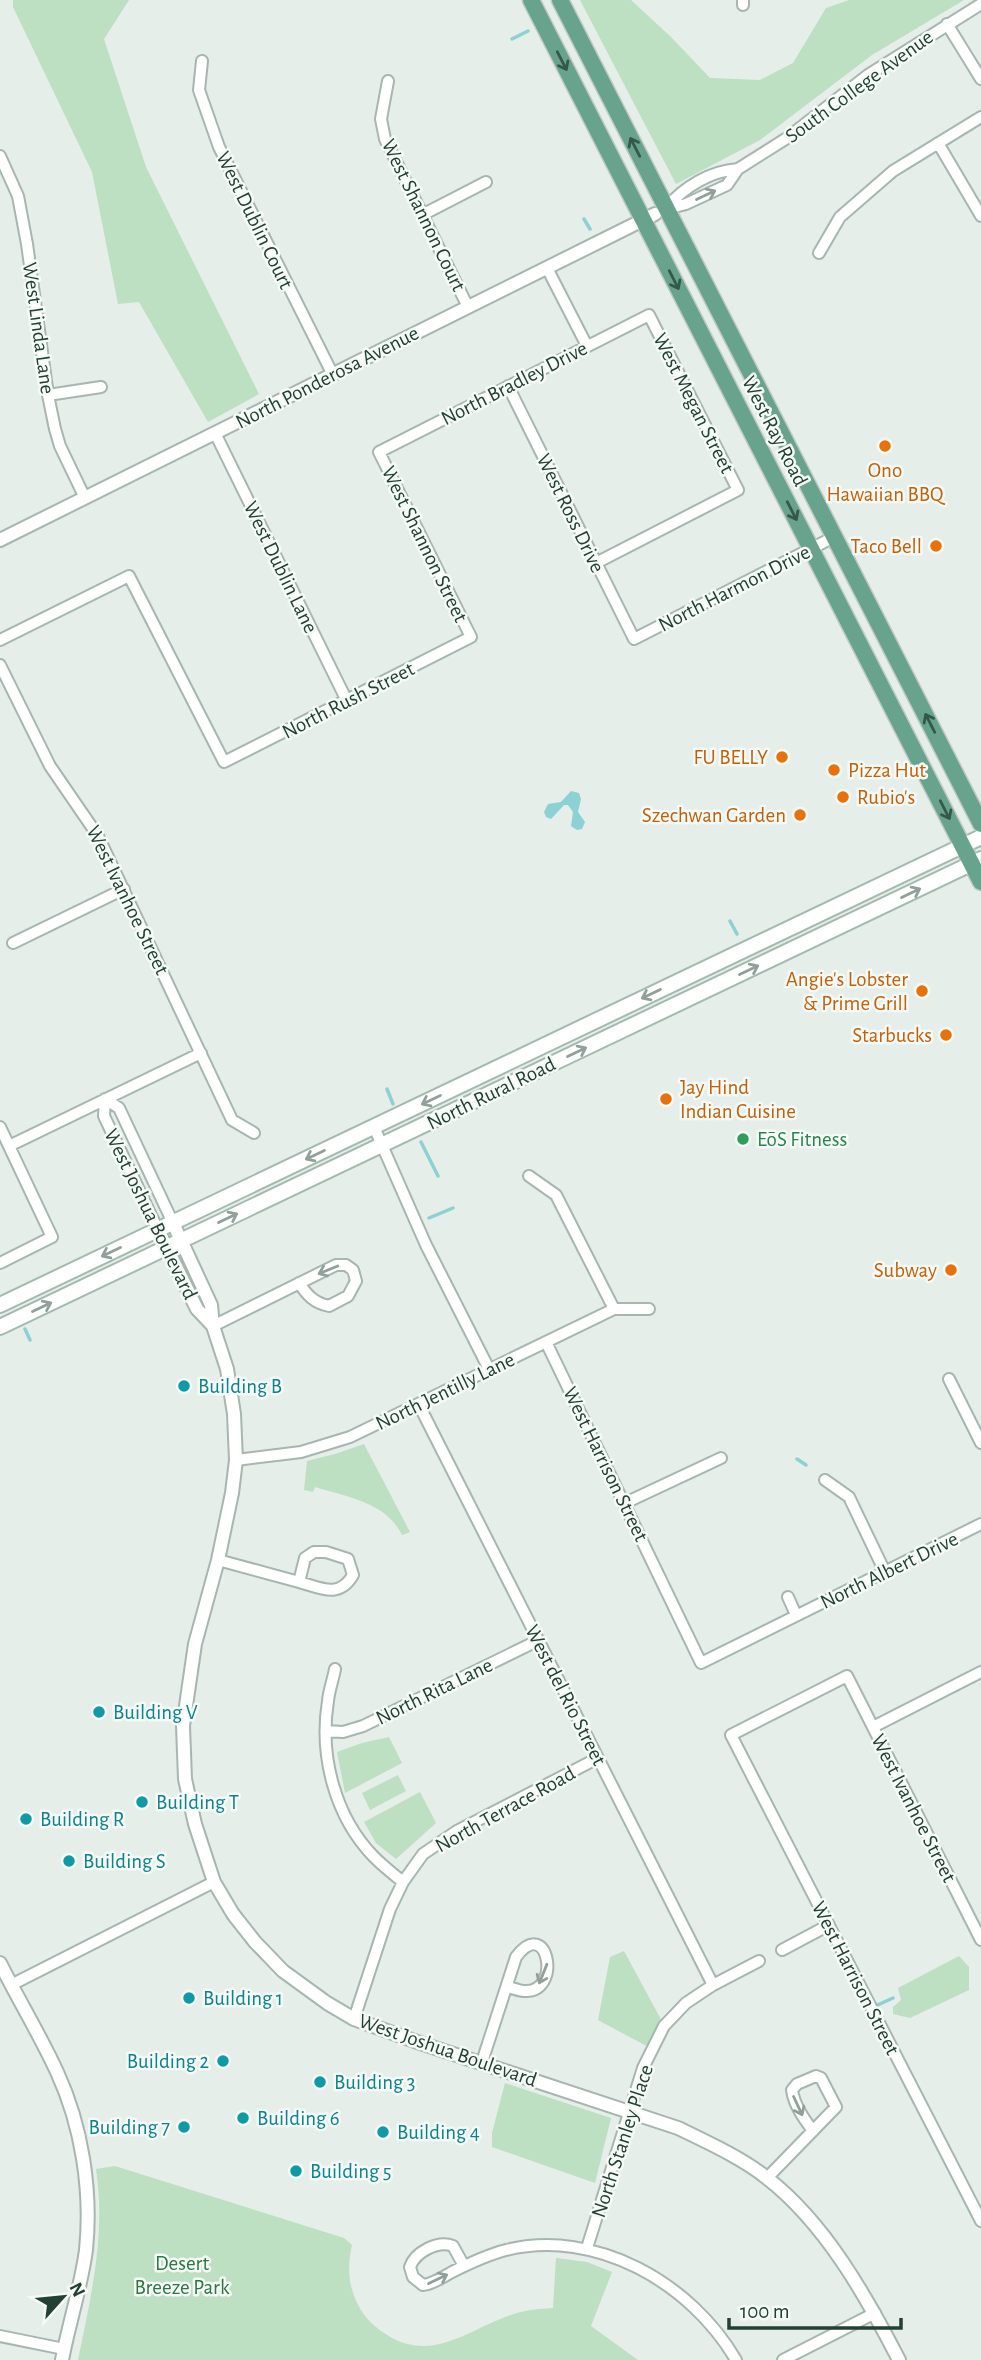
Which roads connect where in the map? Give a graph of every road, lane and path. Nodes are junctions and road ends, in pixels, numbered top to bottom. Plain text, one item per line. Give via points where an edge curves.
1 (531, 0) edge
2 (560, 0) edge
3 (981, 4) edge
4 (947, 24) junction
5 (202, 61) dead end
6 (981, 79) edge
7 (388, 81) dead end
8 (981, 117) edge
9 (938, 144) junction
10 (0, 156) edge
11 (486, 182) dead end
12 (655, 214) junction
13 (422, 215) junction
14 (981, 216) edge
15 (819, 253) dead end
16 (547, 268) junction
17 (468, 307) junction
18 (649, 315) joint
19 (587, 346) junction
20 (332, 373) junction
21 (508, 386) junction
22 (101, 387) dead end
23 (48, 395) junction
24 (215, 433) junction
25 (379, 452) joint
26 (85, 498) junction
27 (834, 537) junction
28 (0, 540) edge
29 (812, 550) junction
30 (596, 563) junction
31 (471, 637) joint
32 (634, 639) joint
33 (0, 640) edge
34 (0, 664) edge
35 (347, 701) junction
36 (975, 837) edge
37 (977, 862) edge
38 (981, 881) edge
39 (124, 889) junction
40 (13, 943) dead end
41 (201, 1053) junction
42 (105, 1099) junction
43 (0, 1127) edge
44 (374, 1127) junction
45 (254, 1133) dead end
46 (383, 1145) junction
47 (9, 1146) junction
48 (529, 1176) dead end
49 (173, 1223) junction
50 (158, 1230) junction
51 (182, 1241) junction
52 (167, 1248) junction
53 (0, 1263) edge
54 (299, 1283) junction
55 (0, 1305) edge
56 (614, 1309) junction
57 (649, 1309) dead end
58 (213, 1326) junction
59 (0, 1327) edge
60 (546, 1342) junction
61 (489, 1369) junction
62 (948, 1379) dead end
63 (419, 1405) junction
64 (981, 1443) edge
65 (720, 1458) dead end
66 (236, 1460) junction
67 (825, 1480) dead end
68 (625, 1503) junction
69 (981, 1524) edge
70 (218, 1560) junction
71 (885, 1572) junction
72 (299, 1582) junction
73 (788, 1597) dead end
74 (796, 1615) junction
75 (539, 1640) junction
76 (701, 1663) joint
77 (335, 1669) dead end
78 (981, 1672) edge
79 (873, 1727) junction
80 (326, 1731) junction
81 (731, 1735) joint
82 (598, 1758) junction
83 (214, 1882) junction
84 (403, 1882) junction
85 (829, 1925) junction
86 (981, 1940) edge
87 (782, 1950) dead end
88 (759, 1961) dead end
89 (0, 1963) edge
90 (11, 1985) junction
91 (713, 1985) junction
92 (508, 1987) junction
93 (354, 2019) junction
94 (482, 2062) junction
95 (630, 2112) junction
96 (813, 2131) junction
97 (767, 2178) junction
98 (981, 2221) edge
99 (587, 2248) junction
100 (464, 2266) junction
101 (875, 2314) junction
102 (0, 2336) edge
103 (63, 2354) edge
104 (736, 2360) edge
105 (783, 2360) edge
106 (900, 2360) edge

1 -> 12 main road, West Ray Road
12 -> 2 main road, West Ray Road
3 - 4 street, South College Avenue
4 - 6 street
4 - 12 street, South College Avenue via 868,75 769,152 679,192
5 - 20 street, West Dublin Court via 199,90 219,148
7 - 13 street, West Shannon Court via 381,119 385,139
8 - 9 street
9 - 14 street
9 - 15 street via 893,171 840,216
10 - 23 street, West Linda Lane via 18,196
11 - 13 street
12 - 16 street, North Ponderosa Avenue
12 - 27 main road, West Ray Road
12 -> 29 main road, West Ray Road
13 - 17 street, West Shannon Court
16 - 17 street, North Ponderosa Avenue
16 - 19 street
17 - 20 street, North Ponderosa Avenue
18 - 19 street, North Bradley Drive
18 - 30 street, West Megan Street via 738,491
19 - 21 street, North Bradley Drive
20 - 24 street, North Ponderosa Avenue
21 - 25 street, North Bradley Drive
21 - 30 street, West Ross Drive
22 - 23 street
23 - 26 street, West Linda Lane via 60,446
24 - 26 street, North Ponderosa Avenue
24 - 35 street, West Dublin Lane
25 - 31 street, West Shannon Street
26 - 28 street, North Ponderosa Avenue
27 - 29 street, North Harmon Drive
36 -> 27 main road, West Ray Road
29 - 32 street, North Harmon Drive
29 -> 36 main road, West Ray Road
30 - 32 street, West Ross Drive
31 - 35 street, North Rush Street
33 - 35 street, North Rush Street via 129,576 224,762
34 - 39 street, West Ivanhoe Street via 40,747 91,823
36 - 37 main road, West Ray Road
36 -> 44 main road, North Rural Road
37 - 38 main road, West Ray Road
46 -> 37 main road, North Rural Road
39 - 40 street
39 - 41 street, West Ivanhoe Street
41 - 42 street
41 - 45 street, West Ivanhoe Street via 232,1120
42 - 47 street
42 - 49 street, West Joshua Boulevard via 119,1108
42 - 50 street, West Joshua Boulevard via 104,1116
43 - 47 street
44 - 46 street
44 -> 49 main road, North Rural Road
51 -> 46 main road, North Rural Road
46 - 61 street via 426,1245
47 - 53 street via 52,1237
48 - 56 street via 556,1195
49 - 50 main road, North Rural Road
49 - 51 street, West Joshua Boulevard
50 - 52 street, West Joshua Boulevard
50 -> 55 main road, North Rural Road
51 - 52 main road, North Rural Road
51 - 58 street, West Joshua Boulevard via 211,1304
52 - 58 street, West Joshua Boulevard via 197,1310
59 -> 52 main road, North Rural Road
54 -> 54 street via 311,1298 329,1306 348,1296 356,1281 353,1270 336,1265
54 - 58 street
56 - 57 street, North Jentilly Lane
56 - 60 street, North Jentilly Lane
58 - 66 street, West Joshua Boulevard via 232,1394
60 - 61 street, North Jentilly Lane
60 - 68 street, West Harrison Street
61 - 63 street, North Jentilly Lane
62 - 64 street
63 - 66 street, North Jentilly Lane via 340,1441 301,1452
63 - 75 street, West del Rio Street
65 - 68 street
66 - 70 street, West Joshua Boulevard
67 - 71 street via 849,1497
68 - 76 street, West Harrison Street
69 - 71 street, North Albert Drive
70 - 72 street
70 - 83 street, West Joshua Boulevard via 195,1644 183,1726 186,1779
71 - 74 street, North Albert Drive
72 - 72 street via 334,1591 347,1586 353,1575 348,1559 314,1552 305,1558
73 - 74 street, North Albert Drive
74 - 76 street, North Albert Drive
75 - 80 street, North Rita Lane via 363,1726
75 - 82 street, West del Rio Street
77 - 80 street
78 - 79 street
79 - 81 street, West Ivanhoe Street via 847,1676
79 - 86 street, West Ivanhoe Street
80 - 84 street via 334,1792 373,1856
81 - 85 street, West Harrison Street
82 - 84 street, North Terrace Road via 457,1831 423,1853
82 - 91 street, West del Rio Street
83 - 90 street
83 - 93 street, West Joshua Boulevard via 233,1914 283,1971
84 - 93 street, North Terrace Road
85 - 87 street
85 - 98 street, West Harrison Street
88 - 91 street, North Stanley Place
89 - 90 street
90 - 103 street via 58,2072 83,2154 86,2248
91 - 95 street, North Stanley Place via 686,2003 664,2026 643,2068
92 -> 92 street via 521,1949 531,1944 545,1951 548,1959 543,1981 531,1991
92 - 94 street
93 - 94 street, West Joshua Boulevard
94 - 95 street, West Joshua Boulevard
95 - 97 street, West Joshua Boulevard via 688,2133
95 - 99 street, North Stanley Place
96 -> 96 street via 836,2107 816,2076 792,2090
96 - 97 street
97 - 101 street, West Joshua Boulevard via 827,2241
99 - 100 street via 519,2248
99 - 104 street via 667,2285 711,2323
100 -> 100 street via 453,2246 441,2244 415,2256 410,2267 423,2285
101 - 105 street
101 - 106 street, West Joshua Boulevard
102 - 103 street

